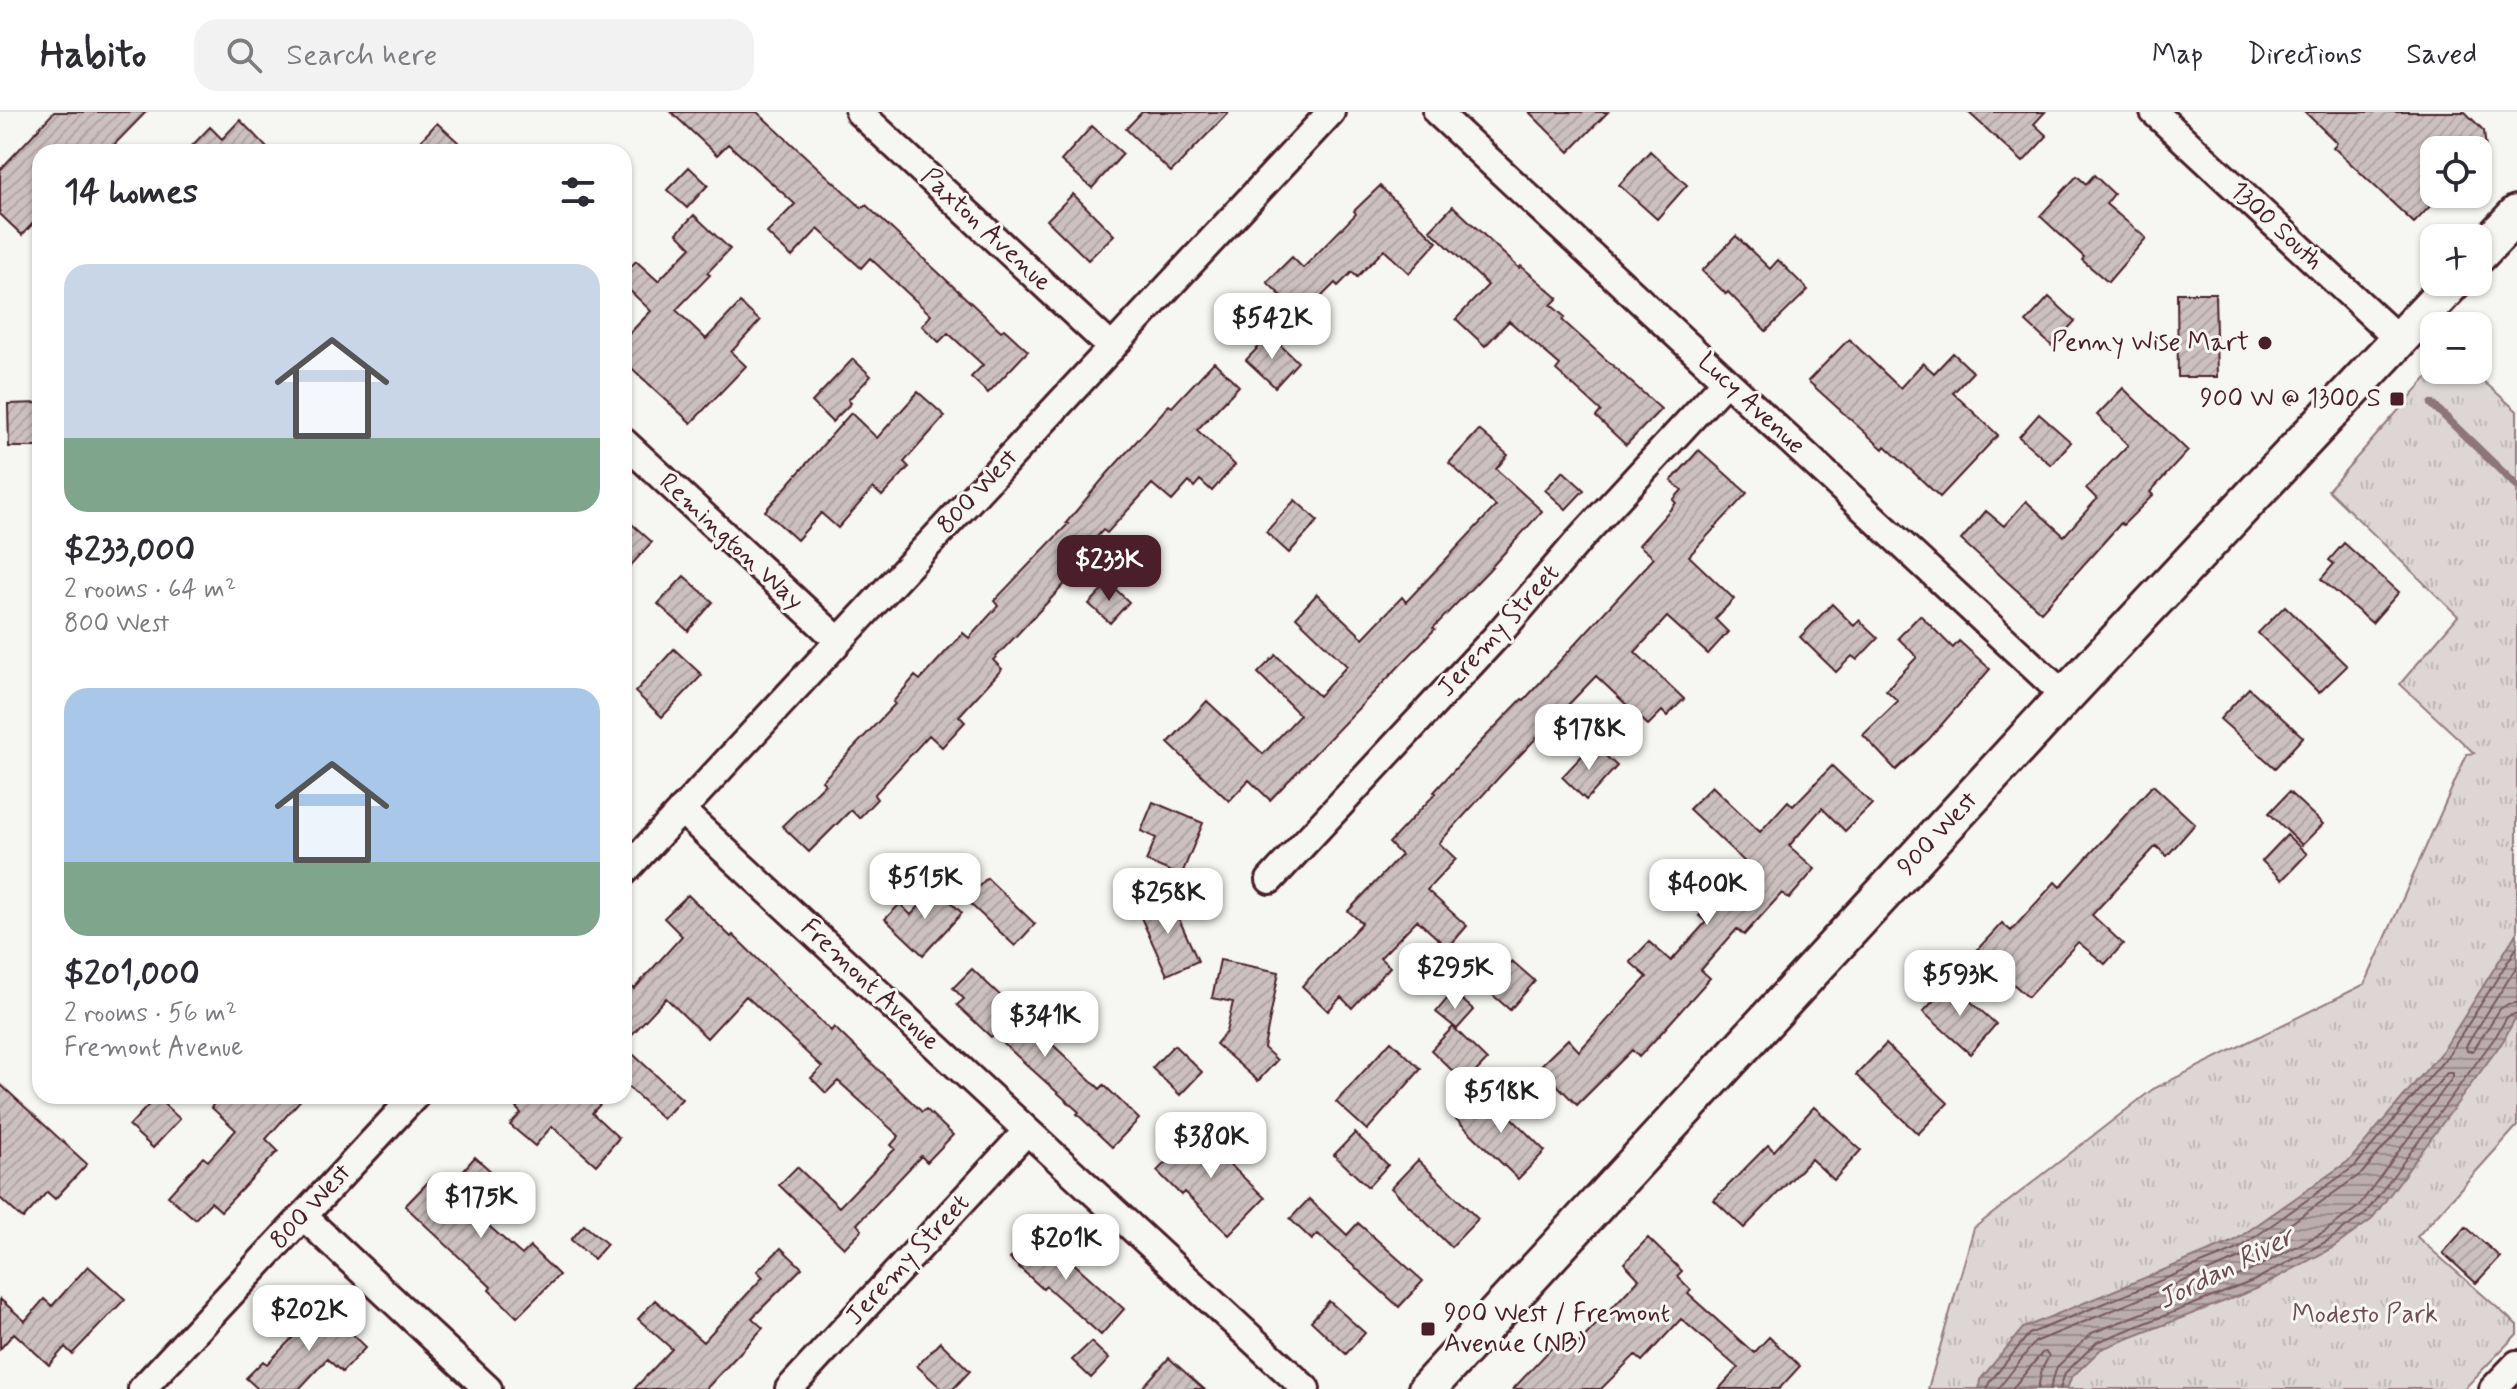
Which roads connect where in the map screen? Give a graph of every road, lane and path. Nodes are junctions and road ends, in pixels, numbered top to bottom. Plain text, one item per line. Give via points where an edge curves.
1 (859, 112) edge
2 (1331, 112) edge
3 (1437, 112) edge
4 (2154, 112) edge
5 (2517, 214) edge
6 (2492, 240) edge
7 (2440, 296) edge
8 (2399, 340) junction
9 (1112, 348) junction
10 (1726, 381) junction
11 (632, 449) edge
12 (839, 641) junction
13 (2065, 696) junction
14 (681, 810) junction
15 (632, 863) edge
16 (1270, 880) dead end
17 (408, 1104) edge
18 (1027, 1131) junction
19 (303, 1216) junction
20 (2517, 1364) edge
21 (142, 1389) edge
22 (488, 1389) edge
23 (789, 1389) edge
24 (1306, 1389) edge
25 (1427, 1389) edge
26 (2493, 1389) edge

1 - 9 street, Paxton Avenue
2 - 9 street, 800 West
3 - 10 street, Lucy Avenue
4 - 8 street, 1300 South
5 - 6 main road
7 - 8 main road, 900 West
8 - 13 main road, 900 West
9 - 12 street, 800 West
10 - 13 street, Lucy Avenue
10 - 16 street, Jeremy Street
11 - 12 street, Remington Way
12 - 14 street, 800 West
13 - 25 main road, 900 West
14 - 15 street, 800 West
14 - 18 street, Fremont Avenue
17 - 19 street, 800 West
18 - 23 street, Jeremy Street
18 - 24 street, Fremont Avenue
19 - 21 street, 800 West
19 - 22 street
20 - 26 street

